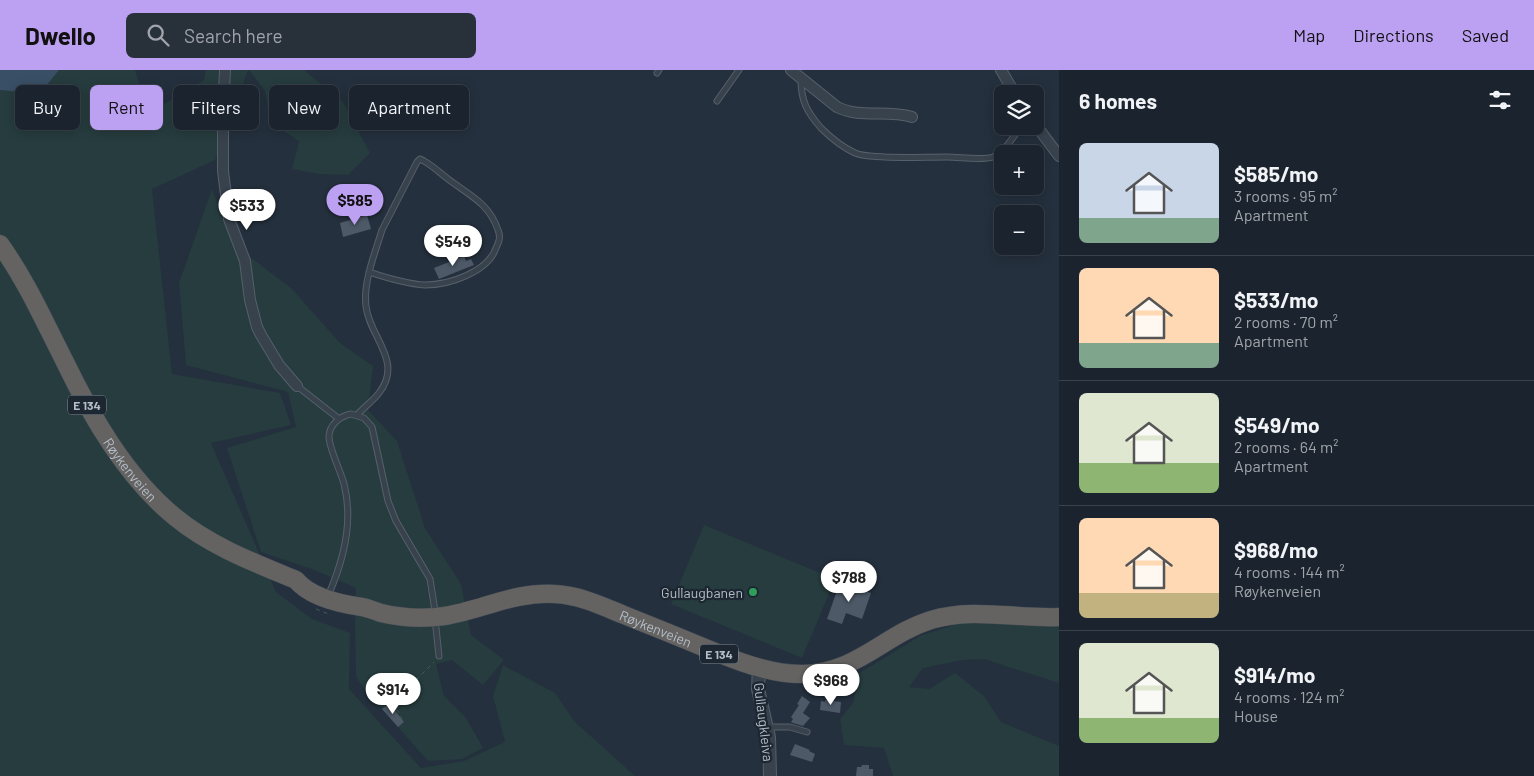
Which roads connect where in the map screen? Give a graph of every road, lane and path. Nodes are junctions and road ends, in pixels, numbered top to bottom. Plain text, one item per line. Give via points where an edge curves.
1 (225, 70) edge
2 (739, 70) edge
3 (791, 70) edge
4 (1001, 70) edge
5 (801, 78) junction
6 (1010, 85) edge
7 (717, 101) dead end
8 (912, 117) dead end
9 (1014, 135) edge
10 (1043, 135) edge
11 (1059, 156) edge
12 (0, 244) edge
13 (369, 272) junction
14 (297, 386) joint
15 (357, 415) junction
16 (338, 418) junction
17 (330, 601) junction
18 (311, 607) dead end
19 (435, 611) dead end
20 (1059, 617) edge
21 (436, 628) dead end
22 (440, 656) joint
23 (759, 667) junction
24 (402, 720) dead end
25 (767, 728) junction
26 (807, 732) dead end
27 (770, 776) edge

1 - 14 street via 223,171 229,219 245,261 257,327 273,357
2 - 7 lane
3 - 5 street
4 - 6 street
5 - 8 street via 843,110
5 - 9 lane via 801,94 814,119 841,145 863,156 986,159 1005,148
10 - 11 street
12 - 17 highway, Røykenveien / E 134 via 27,285 85,402 147,491 198,534 240,556 302,580
13 - 13 lane via 415,284 451,281 486,264 495,252 499,231 478,200 420,159 384,224
13 - 15 lane via 366,308 386,357 388,374 380,392
14 - 16 lane
15 - 16 lane
15 - 19 lane via 374,433 388,501 430,579
16 - 17 lane via 329,437 346,495 347,531
17 - 18 path via 325,614
17 - 23 highway, Røykenveien / E 134 via 397,616 428,618 524,595 563,595 590,602
20 - 23 highway, Røykenveien / E 134 via 952,615 911,628 861,658 831,670 803,674
21 - 22 lane
22 - 24 path via 390,706 398,711
23 - 25 street, Gullaugkleiva via 758,689
25 - 26 lane via 790,727
25 - 27 street, Gullaugkleiva

